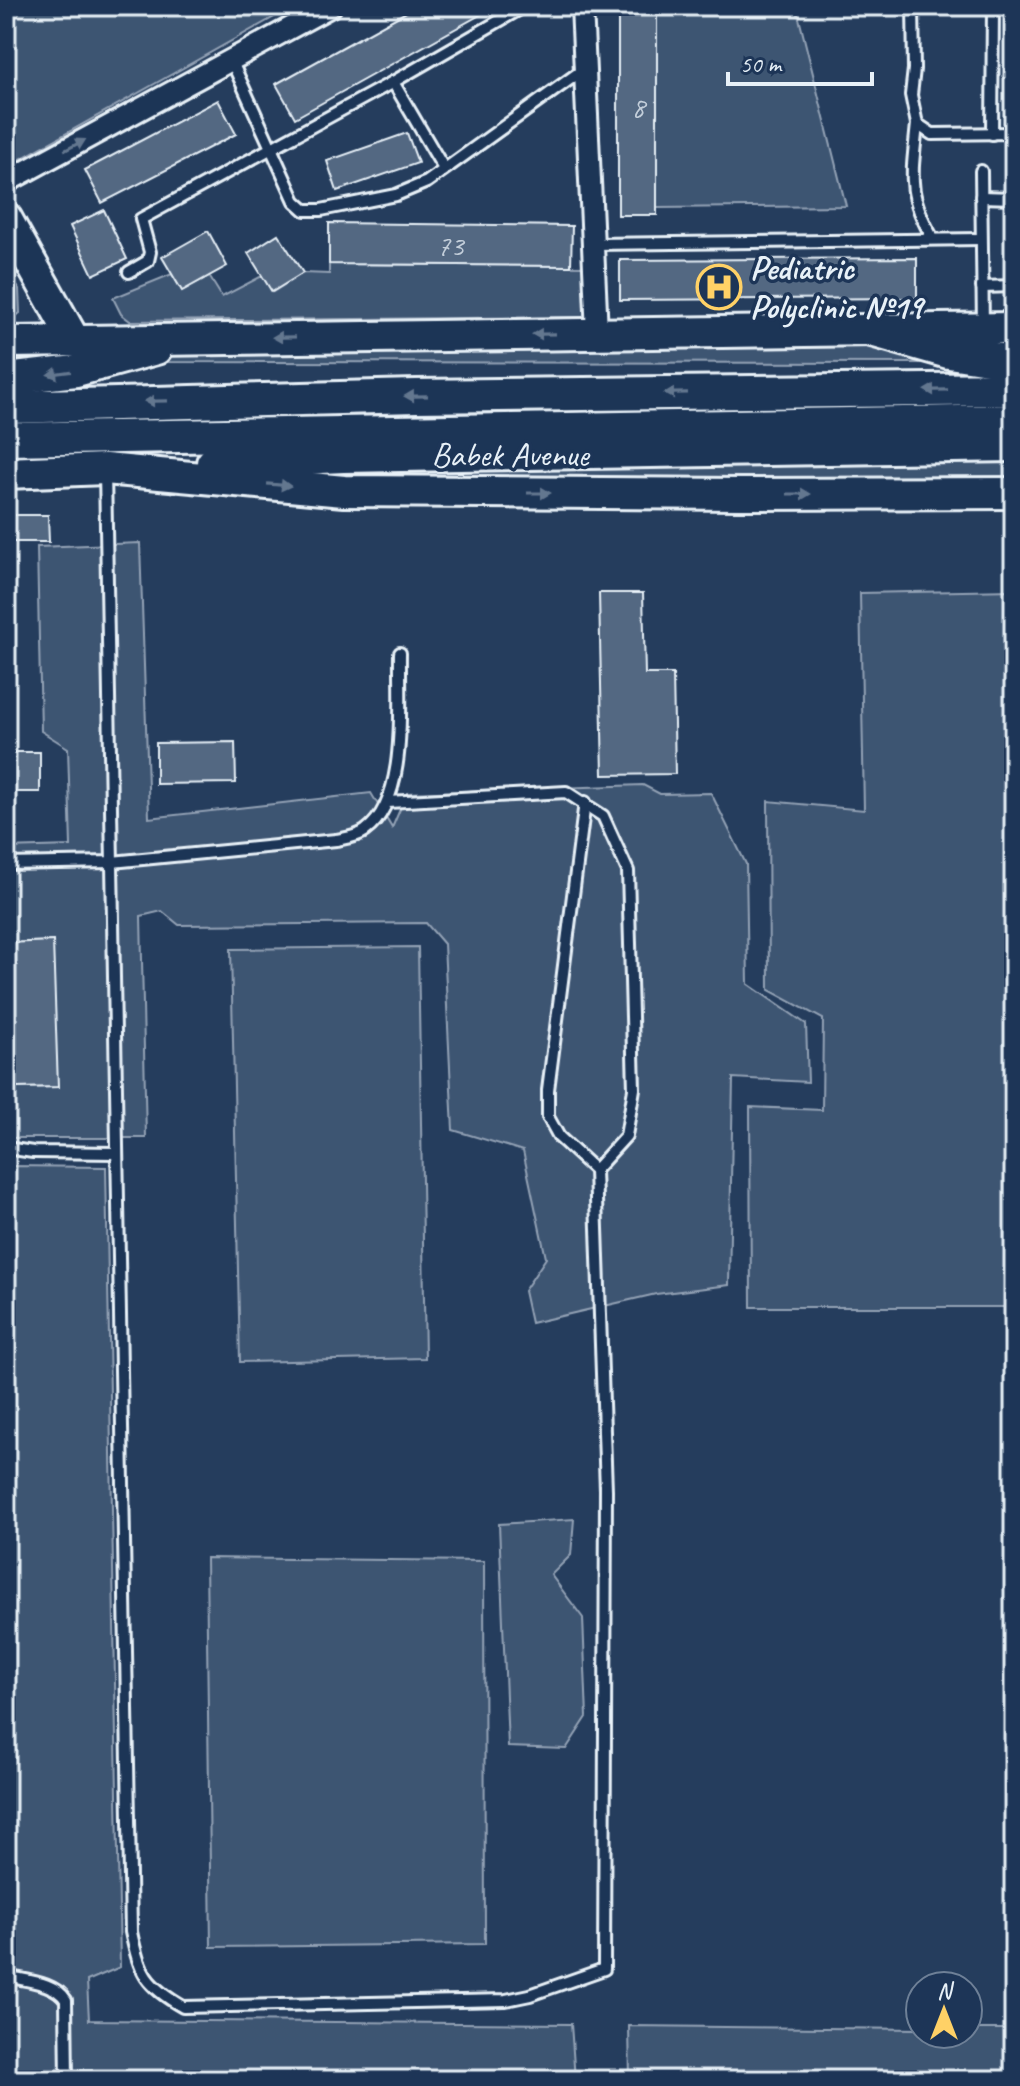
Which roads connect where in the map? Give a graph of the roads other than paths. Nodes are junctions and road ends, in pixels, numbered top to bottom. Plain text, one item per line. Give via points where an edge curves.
1 (331, 6) edge
2 (525, 6) edge
3 (582, 6) edge
4 (913, 6) edge
5 (993, 6) edge
6 (232, 62) junction
7 (585, 68) junction
8 (393, 82) junction
9 (917, 124) junction
10 (1014, 133) edge
11 (992, 134) junction
12 (271, 147) junction
13 (444, 169) junction
14 (981, 171) dead end
15 (6, 182) edge
16 (981, 197) junction
17 (1014, 198) edge
18 (6, 218) edge
19 (933, 239) junction
20 (981, 239) junction
21 (594, 244) junction
22 (129, 272) dead end
23 (1014, 286) edge
24 (982, 287) junction
25 (983, 328) junction
26 (1014, 328) edge
27 (872, 330) junction
28 (597, 333) junction
29 (188, 338) junction
30 (74, 340) junction
31 (6, 342) edge
32 (1014, 362) edge
33 (6, 379) edge
34 (1014, 389) edge
35 (6, 407) edge
36 (1014, 421) edge
37 (6, 439) edge
38 (1014, 446) edge
39 (105, 469) junction
40 (6, 470) edge
41 (1014, 493) edge
42 (400, 653) dead end
43 (388, 802) junction
44 (585, 802) junction
45 (112, 862) junction
46 (6, 864) edge
47 (6, 1148) edge
48 (117, 1153) junction
49 (595, 1170) junction
50 (6, 1976) edge
51 (67, 2080) edge

1 - 6 street
2 - 8 lane
3 - 7 street
4 - 9 lane via 911,95
5 - 11 lane
6 - 12 lane
15 -> 6 street
7 - 13 lane
7 - 21 street
8 - 12 lane
8 - 13 lane
9 - 11 lane via 932,134
9 - 19 lane via 911,182 917,211
10 - 11 lane
12 - 13 lane via 295,201 305,210 396,195
12 - 22 lane via 141,219 148,261
14 - 16 lane
16 - 17 lane
16 - 20 lane
18 - 30 main road
19 - 20 lane
19 - 21 lane
20 - 24 lane
21 - 28 street
23 - 24 lane
24 - 25 lane
25 - 26 main road
25 - 27 main road
27 - 28 main road
27 - 32 main road via 949,352
28 -> 29 main road
29 - 30 main road
29 -> 33 main road via 76,371
30 - 31 main road
34 -> 35 main road, Babek Avenue
36 - 37 main road, Babek Avenue
38 - 39 main road via 343,457
39 - 40 main road, Babek Avenue
39 -> 41 main road, Babek Avenue via 344,491
39 - 45 lane
42 - 43 lane via 397,771
43 - 44 lane via 566,792
43 - 45 lane via 362,833 336,840
44 - 49 lane via 548,1117 559,1137
44 - 49 lane via 603,816 628,871 634,1089 626,1136
45 - 46 lane
45 - 48 lane
47 - 48 lane
48 - 49 lane via 131,1932 137,1962 156,1992 183,2007 506,2000 604,1969 606,1490
50 - 51 lane via 61,1991 66,2000

